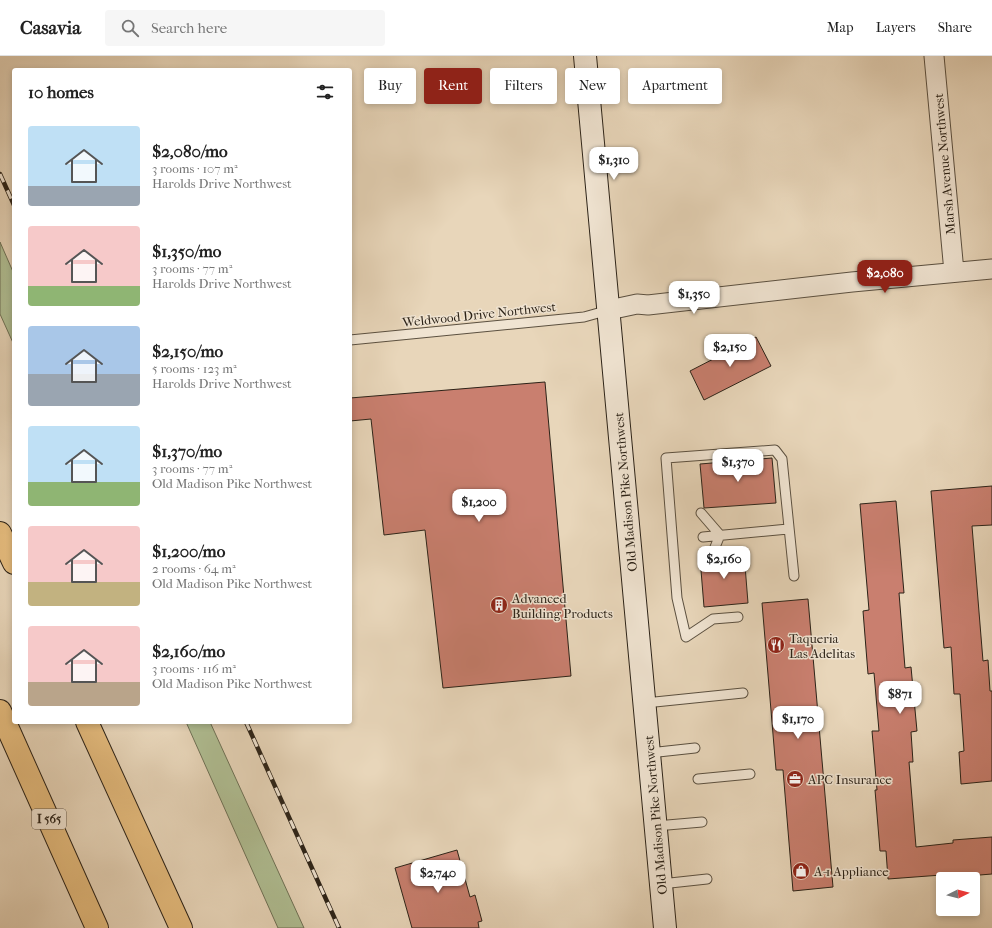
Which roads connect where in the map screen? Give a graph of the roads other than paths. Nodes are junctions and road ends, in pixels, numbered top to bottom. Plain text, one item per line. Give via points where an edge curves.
1 (585, 56) edge
2 (934, 56) edge
3 (992, 269) edge
4 (954, 272) junction
5 (609, 310) junction
6 (352, 340) edge
7 (701, 512) dead end
8 (788, 529) junction
9 (0, 533) edge
10 (720, 535) junction
11 (703, 537) dead end
12 (704, 552) dead end
13 (12, 560) edge
14 (794, 576) dead end
15 (738, 617) dead end
16 (743, 693) dead end
17 (645, 703) junction
18 (0, 711) edge
19 (88, 724) edge
20 (695, 748) dead end
21 (649, 752) junction
22 (750, 774) dead end
23 (698, 779) dead end
24 (702, 822) dead end
25 (656, 826) junction
26 (707, 879) dead end
27 (661, 884) junction
28 (97, 928) edge
29 (181, 928) edge
30 (665, 928) edge

1 - 5 main road, Old Madison Pike Northwest
2 - 4 street, Marsh Avenue Northwest
3 - 4 street
4 - 5 street via 648,305 637,304
5 - 6 lane, Weldwood Drive Northwest via 580,317
5 - 17 main road, Old Madison Pike Northwest
7 - 10 lane
8 - 10 lane
8 - 14 lane
8 - 15 lane via 782,459 775,450 666,458 678,555 677,598 686,637 713,619
9 - 13 highway
10 - 11 lane
10 - 12 lane via 713,552
16 - 17 lane
17 - 21 main road, Old Madison Pike Northwest
18 - 28 highway, I 565
19 - 29 highway
20 - 21 lane
21 - 25 main road, Old Madison Pike Northwest
22 - 23 lane
24 - 25 lane
25 - 27 main road, Old Madison Pike Northwest
26 - 27 lane
27 - 30 main road, Old Madison Pike Northwest

